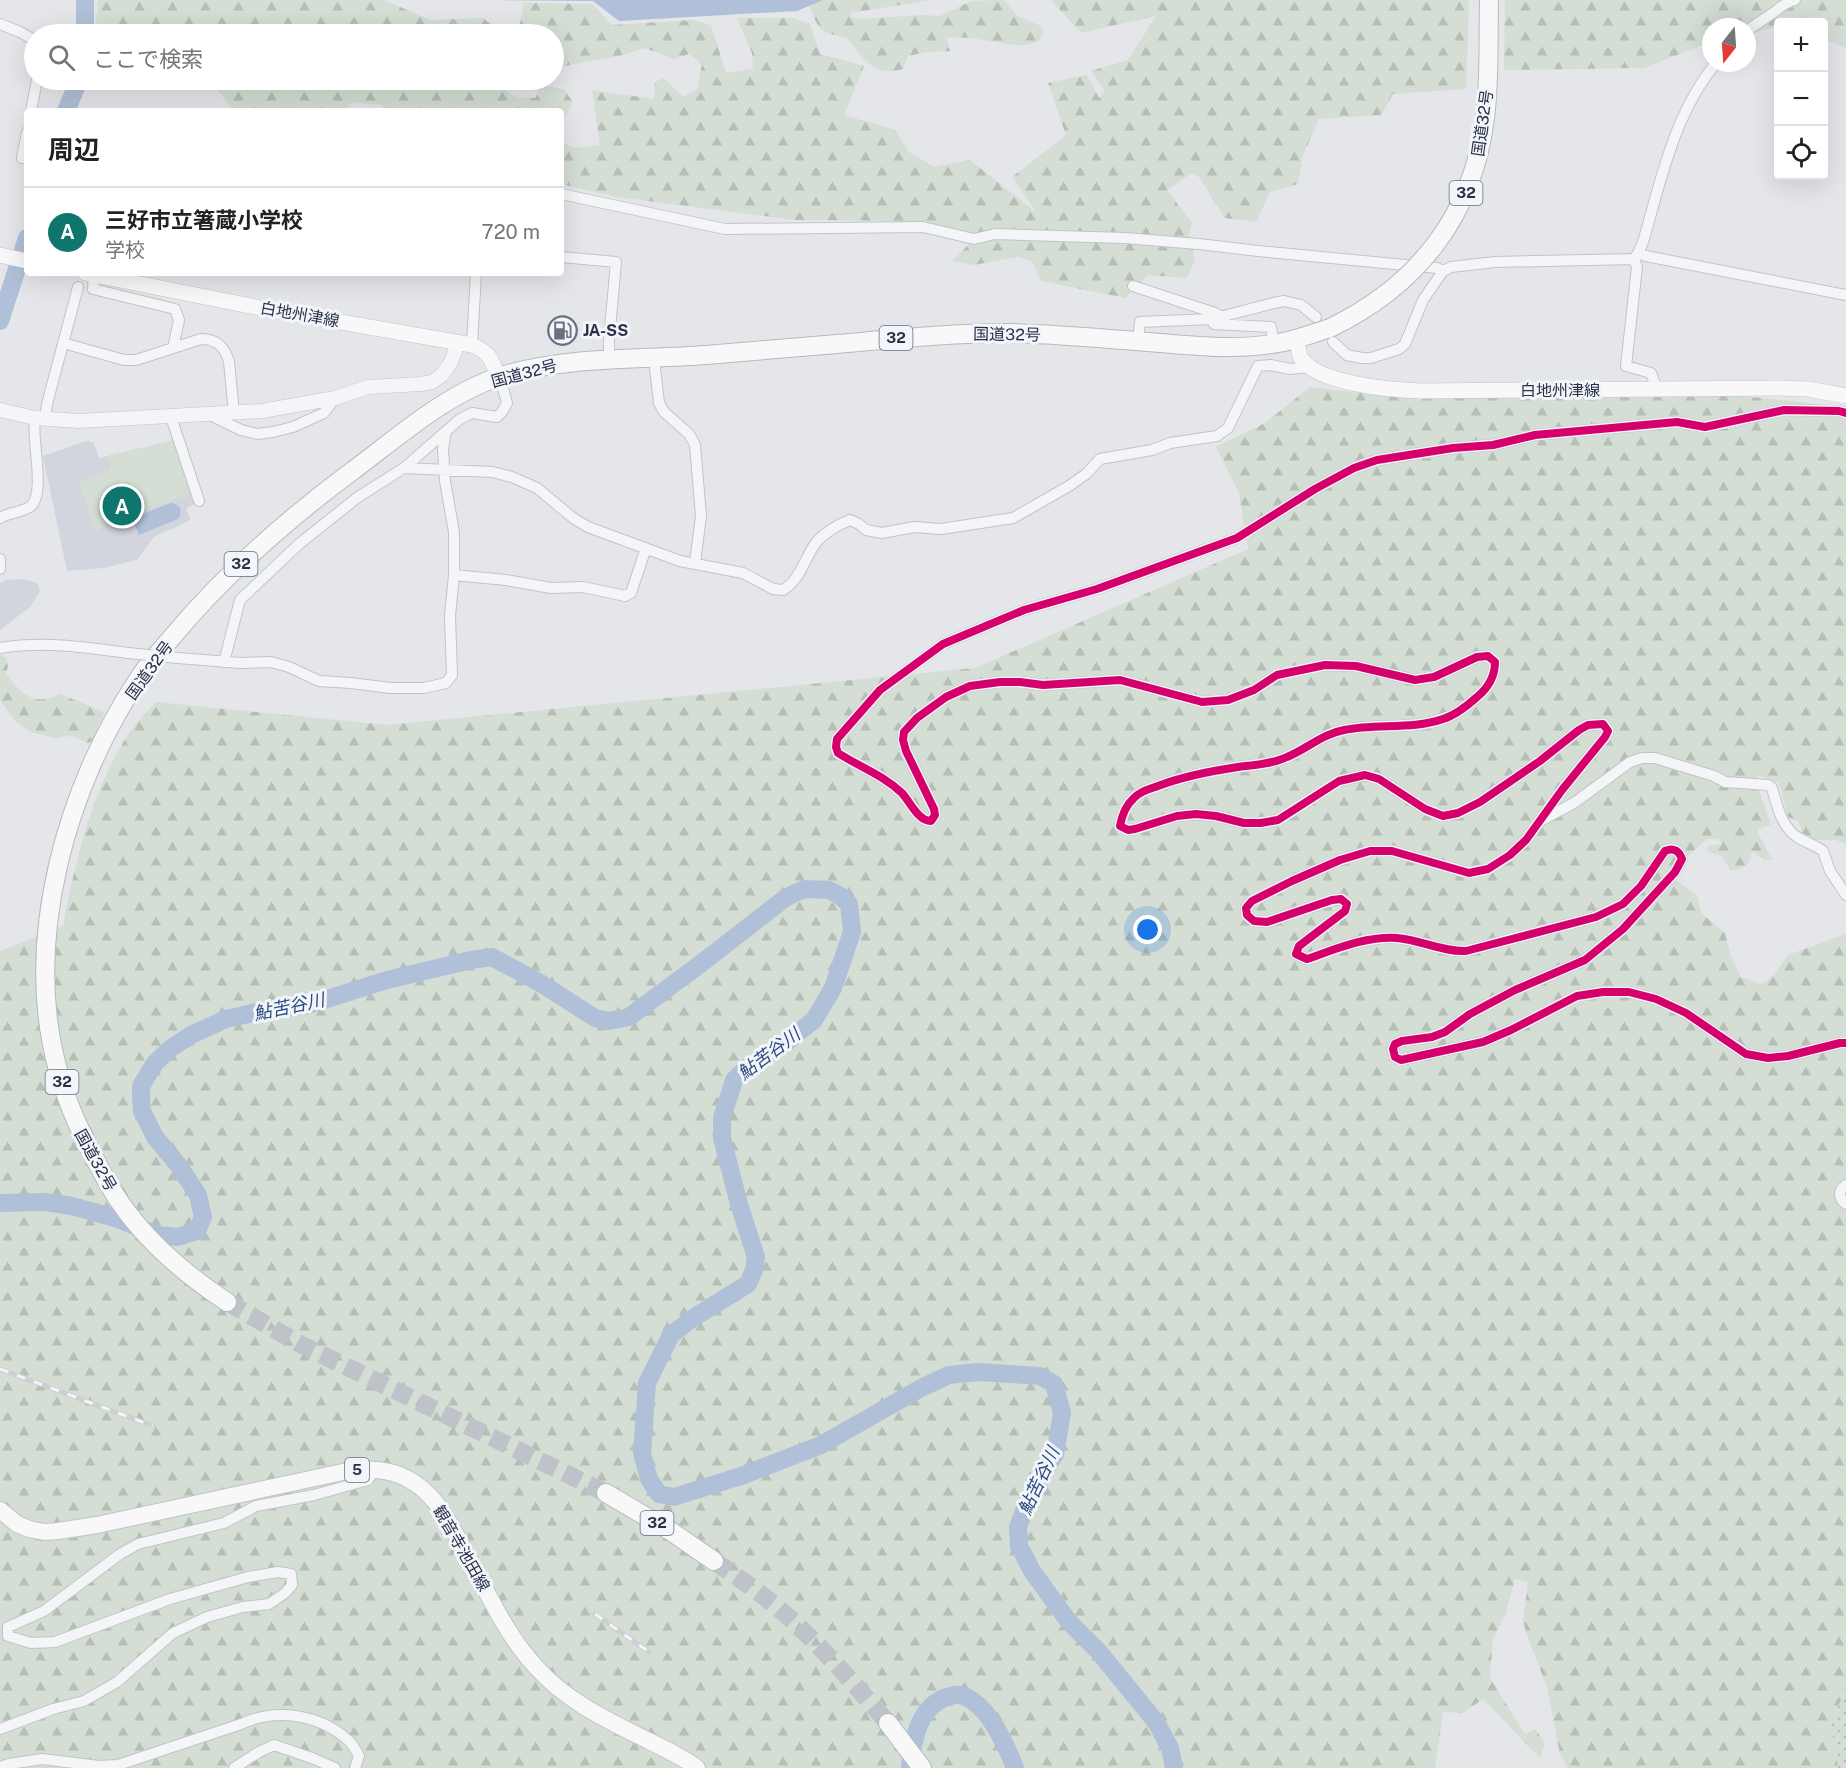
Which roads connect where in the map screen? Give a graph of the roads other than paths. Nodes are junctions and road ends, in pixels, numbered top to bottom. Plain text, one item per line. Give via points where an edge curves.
1 (1489, 0) edge
2 (1796, 0) edge
3 (1756, 23) edge
4 (0, 24) edge
5 (24, 34) edge
6 (1709, 72) edge
7 (35, 90) edge
8 (32, 108) edge
9 (24, 148) edge
10 (22, 158) dead end
11 (564, 195) edge
12 (0, 255) edge
13 (1636, 256) junction
14 (564, 257) edge
15 (24, 260) edge
16 (1443, 271) junction
17 (476, 276) edge
18 (86, 278) edge
19 (1134, 286) dead end
20 (1846, 295) edge
21 (1217, 318) junction
22 (1326, 329) junction
23 (1297, 339) junction
24 (1138, 341) junction
25 (456, 342) junction
26 (63, 343) junction
27 (1274, 344) junction
28 (472, 345) junction
29 (173, 348) junction
30 (654, 359) junction
31 (609, 360) junction
32 (1310, 367) junction
33 (498, 377) junction
34 (1657, 389) junction
35 (1846, 396) edge
36 (335, 398) junction
37 (0, 410) edge
38 (234, 413) junction
39 (1846, 413) edge
40 (208, 414) junction
41 (171, 417) junction
42 (35, 418) junction
43 (446, 431) junction
44 (404, 468) junction
45 (444, 469) junction
46 (199, 501) dead end
47 (0, 518) edge
48 (646, 549) junction
49 (0, 559) edge
50 (695, 563) junction
51 (0, 569) edge
52 (454, 575) junction
53 (0, 648) edge
54 (224, 662) junction
55 (1539, 822) junction
56 (1846, 895) edge
57 (1846, 1043) edge
58 (1846, 1185) edge
59 (1846, 1204) edge
60 (220, 1297) tunnel mouth
61 (371, 1469) junction
62 (610, 1496) tunnel mouth
63 (0, 1510) edge
64 (714, 1561) tunnel mouth
65 (892, 1728) tunnel mouth
66 (0, 1729) edge
67 (0, 1767) edge
68 (234, 1768) edge
69 (335, 1768) edge
70 (355, 1768) edge
71 (697, 1768) edge
72 (922, 1768) edge

1 - 22 highway, 国道32号 / 32, bridge via 1486,118 1476,165 1459,208 1447,231 1406,278 1363,311
2 - 3 street via 1784,3
4 - 5 street
6 - 13 street via 1669,150
7 - 8 street
9 - 10 street
11 - 16 street via 725,229 923,227 974,239 995,234 1125,238
12 - 15 main road
13 - 16 street via 1495,262
13 - 20 street
13 - 34 street via 1626,366 1651,373
14 - 31 street via 616,262
16 - 22 street via 1423,300 1399,350 1371,358 1347,355
17 - 28 street
18 - 25 main road, 白地州津線
18 - 26 street
18 - 29 street via 93,290 175,309 179,320
19 - 21 street via 1215,313
21 - 22 street via 1284,302 1301,305
21 - 24 street via 1140,322
21 - 27 street via 1214,324 1271,327
22 - 23 highway, 国道32号 / 32
23 - 27 highway, 国道32号 / 32
23 - 32 main road via 1301,358
24 - 27 highway, 国道32号 / 32 via 1226,347
24 - 30 highway, 国道32号 / 32 via 1008,333 932,334
25 - 28 main road, 白地州津線
25 - 36 street via 451,362 432,382 368,387
26 - 29 street via 124,360
26 - 42 street via 47,404
28 - 33 main road via 486,351
29 - 38 street via 201,339 219,343 229,362
30 - 31 highway, 国道32号 / 32
30 - 50 street via 659,403 695,445 701,516
31 - 33 highway, 国道32号 / 32 via 531,368
32 - 34 main road, 白地州津線 via 1354,384 1388,390
32 - 50 street via 1258,366 1228,428 1217,436 1100,459 1069,486 1013,518 882,533 866,530 850,520 816,543 792,585 783,590 743,573
33 - 43 street via 507,403 502,412 497,417 472,413
33 - 60 highway, 国道32号 / 32 via 456,397 415,424 303,508 193,612 142,673 103,738 63,844 50,909 45,964 48,1015 58,1070 75,1123 132,1218 180,1267
34 - 35 main road, 白地州津線 via 1808,389
36 - 38 street
36 - 40 street via 324,413 293,427 258,434
37 - 42 street
38 - 40 street
39 - 55 street via 1784,410 1705,427 1677,423 1535,435 1493,445 1377,460 1315,489 1237,538 1097,589 1024,610 943,644 880,690 837,739 836,747 838,753 890,782 922,818 931,821 934,809 906,751 904,732 946,697 970,686 1120,680 1202,702 1228,700 1277,675 1325,665 1356,666 1415,680 1434,677 1488,656 1495,662 1492,680 1461,711 1421,724 1344,729 1278,760 1171,781 1135,796 1121,817 1120,826 1135,829 1196,814 1244,823 1278,820 1339,781 1365,775 1379,779 1425,809 1443,816 1458,813 1540,761 1579,730 1603,724 1608,731 1605,737
40 - 41 street
41 - 42 street via 79,421
41 - 46 street
42 - 47 street via 36,499 24,510
43 - 44 street
43 - 45 street
44 - 45 street
44 - 54 street via 358,497 299,544 240,600
45 - 48 street via 512,477 537,488 588,527
45 - 52 street via 454,532
48 - 50 street
48 - 52 street via 631,593 626,596 583,587 551,588
49 - 51 street
52 - 54 street via 450,616 452,675 446,682 424,688 390,688 319,681 271,662
53 - 54 street, bridge via 72,645
55 - 56 street via 1574,803 1630,762 1655,758 1725,782 1768,785 1788,829 1823,851 1830,871
55 - 57 street via 1510,855 1488,869 1469,873 1392,851 1370,851 1292,880 1252,901 1246,915 1254,921 1267,922 1341,899 1347,904 1346,911 1299,946 1296,954 1307,959 1362,940 1398,938 1466,951 1596,918 1623,904 1665,851 1676,850 1682,859 1675,872 1623,928 1585,960 1499,998 1445,1032 1395,1044 1395,1057 1410,1059 1482,1042 1577,996 1603,992 1656,999 1686,1013 1746,1054 1788,1056
58 - 59 street via 1839,1193
61 - 63 main road, 観音寺池田線 / 5 via 58,1531 29,1529
61 - 66 street via 368,1480 256,1506 224,1523 138,1544 44,1611 8,1627 8,1636 31,1643 55,1642 170,1599 248,1577 291,1574 292,1585 269,1604 207,1617 164,1640 103,1692
61 - 71 main road, 観音寺池田線 / 5 via 405,1477 434,1499 515,1641 564,1694
62 - 64 highway, 32
65 - 72 highway
67 - 70 street via 42,1759 90,1766 118,1765 254,1718 279,1715 324,1724 350,1741 359,1756
68 - 69 street via 274,1745

